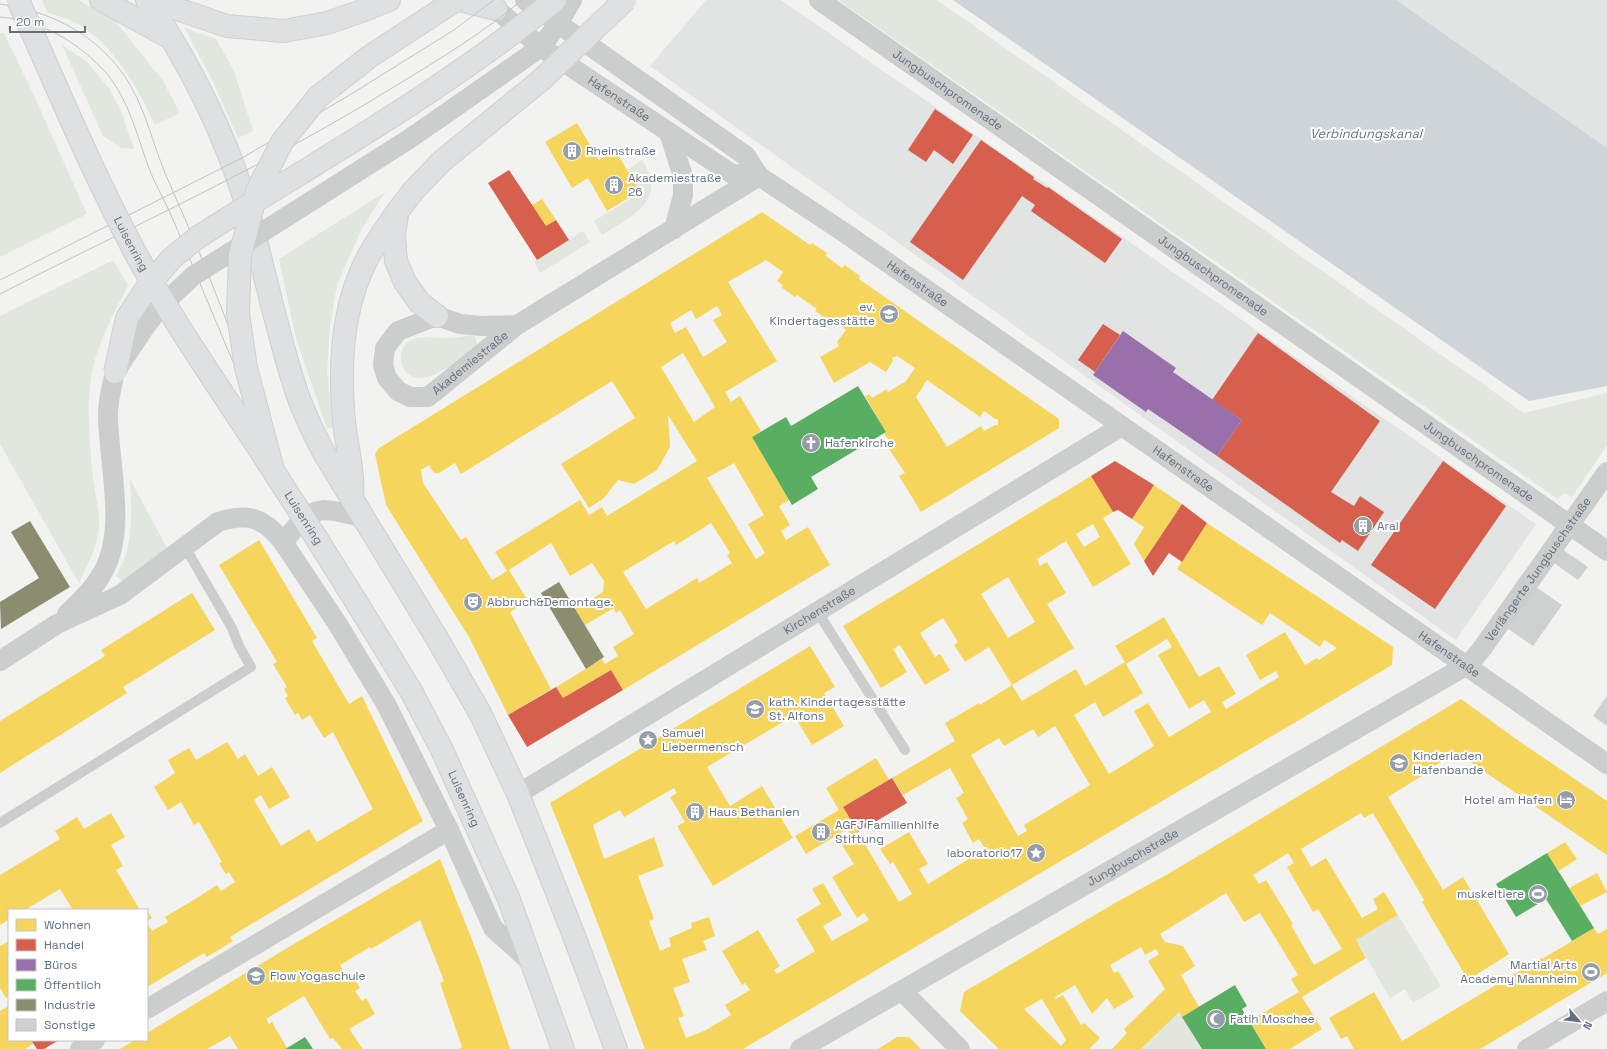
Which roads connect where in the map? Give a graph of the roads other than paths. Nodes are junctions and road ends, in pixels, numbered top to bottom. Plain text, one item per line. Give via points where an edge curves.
1 (18, 0) edge
2 (100, 0) edge
3 (147, 0) edge
4 (161, 0) edge
5 (389, 0) edge
6 (456, 0) edge
7 (460, 0) edge
8 (525, 0) edge
9 (555, 0) edge
10 (572, 0) edge
11 (625, 0) edge
12 (819, 0) edge
13 (493, 4) edge
14 (558, 24) junction
15 (172, 39) junction
16 (541, 47) junction
17 (669, 133) junction
18 (759, 176) junction
19 (397, 212) junction
20 (674, 229) junction
21 (437, 316) junction
22 (517, 325) junction
23 (114, 377) junction
24 (1122, 426) junction
25 (273, 470) junction
26 (1607, 472) edge
27 (352, 497) junction
28 (364, 518) junction
29 (1570, 525) junction
30 (283, 542) junction
31 (186, 547) junction
32 (1607, 551) edge
33 (817, 612) junction
34 (57, 624) junction
35 (0, 661) edge
36 (1466, 665) junction
37 (904, 750) dead end
38 (1607, 764) edge
39 (518, 794) junction
40 (0, 823) edge
41 (450, 830) junction
42 (533, 964) junction
43 (902, 991) junction
44 (1607, 1001) edge
45 (148, 1008) edge
46 (93, 1041) edge
47 (80, 1049) edge
48 (563, 1049) edge
49 (616, 1049) edge
50 (800, 1049) edge
51 (960, 1049) edge
52 (1528, 1049) edge

1 - 25 main road, Luisenring, bridge via 99,183 137,254 170,312
2 - 15 main road
3 - 15 main road
4 - 5 main road via 180,10 227,26 284,31 327,23
6 - 25 main road, bridge via 369,57 318,97 282,142 257,191 240,255 238,314 246,368
7 - 13 main road
8 - 14 street, Hafenstraße
8 - 16 street
9 - 23 main road, bridge via 514,34 433,89 204,234 172,258 148,286 127,318
10 - 14 street
11 - 19 main road, bridge via 540,81 442,161
12 - 29 street, Jungbuschpromenade
13 - 16 street, Hafenstraße
14 - 16 street
14 - 18 street, Hafenstraße via 746,156
15 - 27 main road via 223,140 244,199 295,388 309,424 324,454
16 - 17 street, Hafenstraße
16 - 23 street, bridge via 406,141 193,276 153,316
17 - 18 street, Hafenstraße via 732,174
17 - 20 street via 683,176 683,195
18 - 20 street, Akademiestraße
18 - 24 street, Hafenstraße
19 - 21 main road via 394,236 396,262 405,282 419,302
19 - 27 main road via 366,260 346,326 341,370
20 - 22 street, Akademiestraße
21 - 22 street, Akademiestraße via 460,324
21 - 22 street, Akademiestraße via 398,331 385,348 383,365 387,378 398,391 410,396 428,396
23 - 34 street via 108,412 116,510 114,541 105,569 91,591
24 - 33 street, Kirchenstraße
24 - 36 street, Hafenstraße
25 - 42 main road, Luisenring, bridge via 411,691 472,814 508,897
26 - 29 street, Verlängerte Jungbuschstraße
27 - 28 main road
28 - 30 street via 324,510 301,522
28 - 39 main road via 480,713
29 - 32 street, Jungbuschpromenade
29 - 36 street, Verlängerte Jungbuschstraße via 1481,650
30 - 31 street via 274,530 261,521 232,517 218,522
30 - 41 street via 382,697
31 - 34 street via 120,595
31 - 40 lane via 251,667
33 - 37 lane
33 - 39 street, Kirchenstraße
34 - 35 street
36 - 38 street, Hafenstraße
36 - 43 street, Jungbuschstraße
39 - 49 main road
41 - 42 street via 493,928
41 - 45 street
42 - 48 main road, Luisenring
43 - 50 street, Jungbuschstraße
43 - 51 street
44 - 52 street
46 - 47 street

